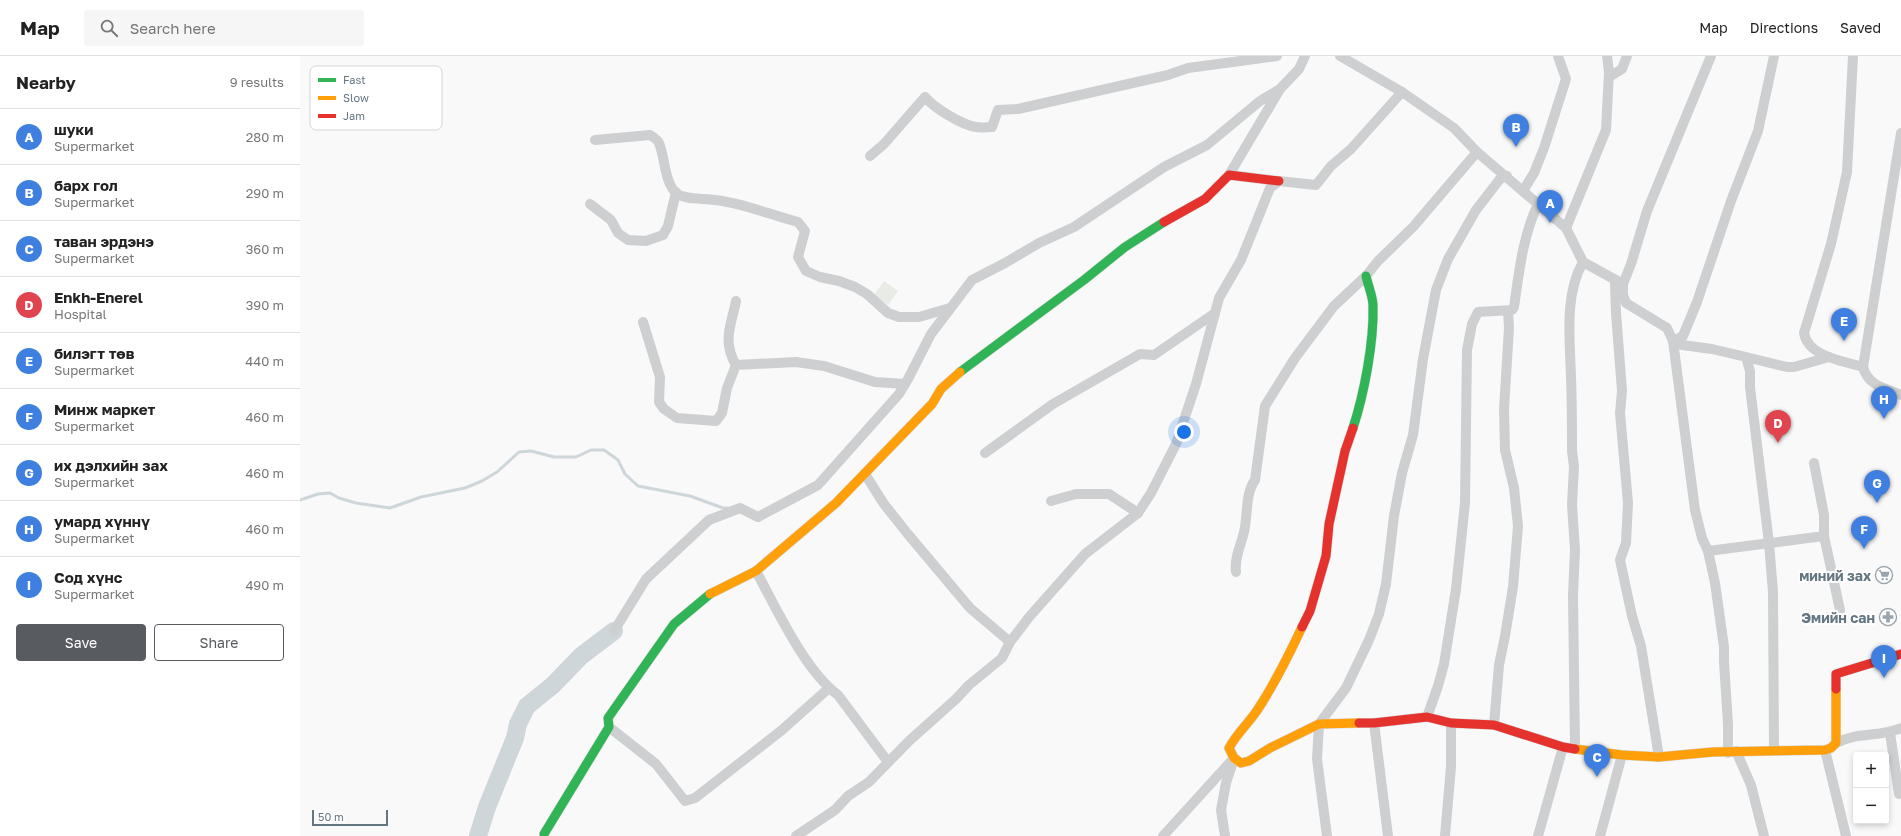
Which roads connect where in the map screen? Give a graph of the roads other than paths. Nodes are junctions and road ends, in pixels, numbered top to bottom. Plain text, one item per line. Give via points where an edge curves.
1 (1277, 56) edge
2 (1305, 56) edge
3 (1340, 56) edge
4 (1558, 56) edge
5 (1607, 56) edge
6 (1626, 56) edge
7 (1711, 56) edge
8 (1774, 56) edge
9 (1853, 56) edge
10 (1609, 76) junction
11 (1280, 89) junction
12 (1402, 92) junction
13 (1901, 133) edge
14 (595, 140) dead end
15 (1477, 152) junction
16 (870, 156) dead end
17 (1229, 175) junction
18 (1506, 176) junction
19 (1279, 181) junction
20 (1523, 190) junction
21 (676, 192) junction
22 (590, 204) dead end
23 (1538, 204) junction
24 (1566, 228) junction
25 (1583, 262) junction
26 (1366, 276) junction
27 (1619, 281) junction
28 (736, 301) dead end
29 (950, 308) junction
30 (1508, 310) junction
31 (1215, 313) junction
32 (643, 322) dead end
33 (1673, 341) junction
34 (1746, 357) junction
35 (1829, 357) junction
36 (736, 365) junction
37 (1863, 367) junction
38 (905, 384) junction
39 (1898, 391) edge
40 (985, 453) dead end
41 (1814, 463) dead end
42 (866, 474) junction
43 (1051, 501) dead end
44 (1138, 513) junction
45 (1824, 536) junction
46 (1770, 543) junction
47 (1708, 552) junction
48 (756, 571) junction
49 (1236, 572) dead end
50 (1840, 610) dead end
51 (614, 631) dead end
52 (1010, 642) junction
53 (1901, 654) edge
54 (829, 688) junction
55 (1427, 717) junction
56 (1374, 723) junction
57 (1451, 723) junction
58 (1319, 724) junction
59 (1494, 725) junction
60 (609, 727) junction
61 (1901, 728) edge
62 (1890, 733) junction
63 (1836, 744) junction
64 (1563, 747) junction
65 (1575, 748) junction
66 (1774, 749) junction
67 (1825, 750) junction
68 (1732, 752) junction
69 (1622, 755) junction
70 (1659, 757) junction
71 (1234, 758) junction
72 (888, 762) junction
73 (1899, 794) dead end
74 (544, 834) dead end
75 (796, 836) edge
76 (1163, 836) edge
77 (1225, 836) edge
78 (1327, 836) edge
79 (1388, 836) edge
80 (1445, 836) edge
81 (1538, 836) edge
82 (1600, 836) edge
83 (1764, 836) edge
84 (1846, 836) edge

1 - 16 street via 1188,68 1168,75 1018,108 998,110 992,126 977,128 964,124 925,97 884,144
2 - 11 street via 1299,69
3 - 12 street
4 - 20 street via 1566,79 1544,148 1534,173
5 - 10 street
6 - 10 street via 1622,69
7 - 27 street via 1647,211 1631,264
8 - 33 street via 1758,131 1697,302 1683,336
9 - 35 street via 1847,172 1831,244 1804,333 1810,346
10 - 24 street via 1606,130
11 - 17 street
11 - 29 street via 1260,101 1207,145 1164,167 1074,227 972,280
12 - 15 street via 1454,128
12 - 19 street via 1316,185
13 - 37 street
14 - 21 street via 650,135 659,142 667,177
15 - 18 street
15 - 26 street
17 - 19 street
17 - 42 street via 1205,199 1156,226 965,367 941,389 932,404
18 - 20 street
18 - 58 street via 1476,210 1448,259 1436,290 1423,359 1413,435 1402,473 1386,584 1379,614 1346,688
19 - 31 street via 1270,188 1241,260 1219,298
20 - 23 street
21 - 22 street via 668,226 663,235 646,241 628,240 618,233 611,220
21 - 29 street via 684,196 752,207 798,222 805,231 798,257 806,271 820,278 838,280 855,287 888,313 899,317 919,317
23 - 24 street
23 - 30 street via 1525,244 1514,307
24 - 25 street
25 - 27 street
25 - 65 street via 1576,275 1569,348 1574,466 1572,505 1575,550
26 - 49 street via 1334,306 1314,330 1265,406 1255,480 1250,486
26 - 71 street via 1373,305 1370,348 1357,415 1345,451 1336,492 1326,556 1310,611 1275,684 1229,748
27 - 33 street via 1626,302 1667,328
27 - 70 street via 1616,313 1622,390 1620,412 1628,504 1626,543 1620,560 1641,646
28 - 36 street via 727,342 729,354
29 - 38 street via 931,334
30 - 55 street via 1478,312 1468,335 1464,503 1456,589 1444,664
30 - 59 street via 1505,450 1514,488 1518,526 1513,587 1499,665
31 - 40 street via 1154,356 1140,354 1053,404
31 - 44 street via 1196,384 1176,444
32 - 36 street via 660,378 659,402 664,410 677,418 716,421 722,413 727,388
33 - 34 street
33 - 47 street via 1695,510
34 - 35 street via 1787,367
34 - 46 street via 1750,371
35 - 37 street
36 - 38 street via 796,362 824,366 875,382
37 - 39 street via 1867,378 1873,383
38 - 51 street via 818,485 758,517 740,508 710,520 646,579
41 - 45 street via 1824,515
42 - 48 street
42 - 52 street via 884,504 970,608
43 - 44 street via 1076,494 1109,494
44 - 52 street via 1086,554
45 - 46 street
45 - 50 street
46 - 47 street
46 - 66 street via 1773,592
47 - 68 street via 1724,647
48 - 54 street via 798,647
48 - 60 street via 709,594 674,624 608,718
52 - 72 street via 1002,658 969,685
53 - 63 street via 1836,674
54 - 60 street via 782,730 695,798 685,801 656,764
54 - 72 street via 838,695
55 - 56 street
55 - 57 street
56 - 58 street
56 - 79 street
57 - 59 street
57 - 80 street
58 - 71 street via 1249,761 1241,762
58 - 78 street via 1317,759
59 - 64 street
60 - 74 street
61 - 62 street
62 - 63 street via 1845,738
62 - 73 street
63 - 67 street
64 - 65 street
64 - 81 street
65 - 69 street
66 - 67 street
66 - 68 street
67 - 84 street
68 - 70 street
68 - 83 street via 1751,785
69 - 70 street
69 - 82 street
71 - 76 street
71 - 77 street via 1221,810
72 - 75 street via 869,782 848,796 835,810

